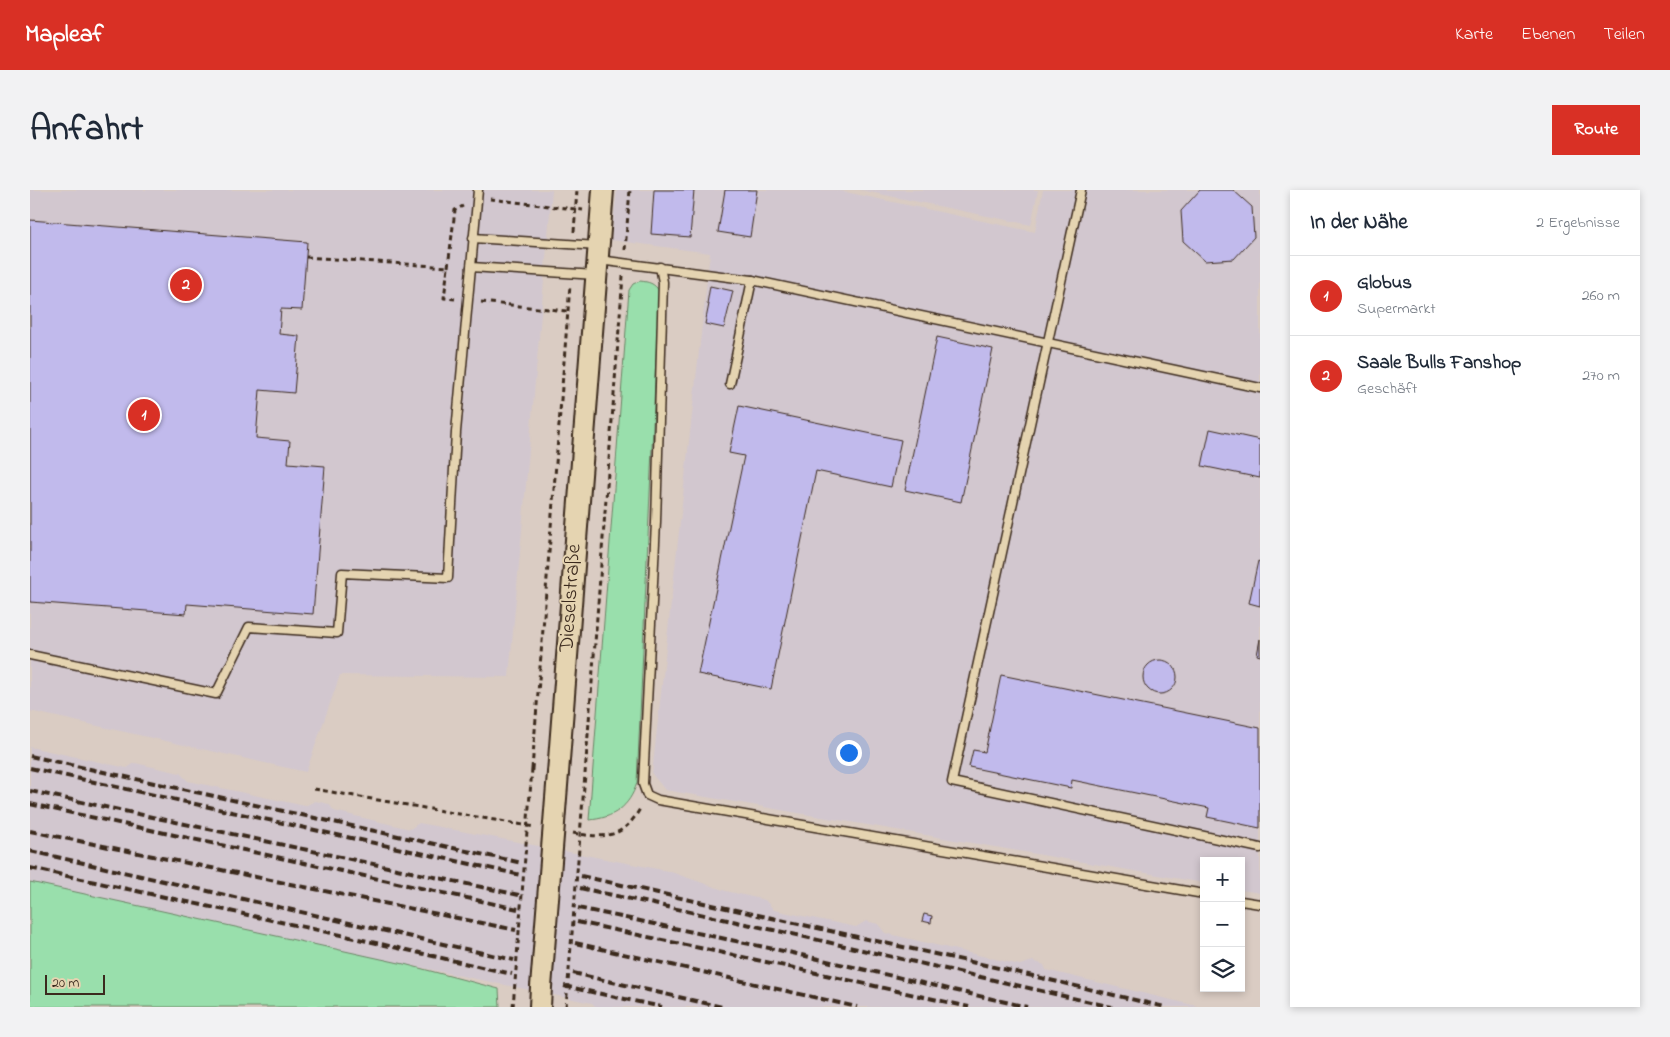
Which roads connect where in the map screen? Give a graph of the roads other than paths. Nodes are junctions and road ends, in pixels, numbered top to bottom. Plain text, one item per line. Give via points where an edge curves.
1 (603, 190) edge
2 (1081, 190) edge
3 (478, 194) edge
4 (473, 238) junction
5 (597, 260) junction
6 (471, 267) junction
7 (660, 267) junction
8 (752, 280) junction
9 (1048, 344) junction
10 (730, 384) dead end
11 (1260, 388) edge
12 (30, 655) edge
13 (1260, 848) edge
14 (1200, 893) edge
15 (1245, 902) edge
16 (1260, 904) edge
17 (540, 1007) edge

1 - 5 street, Dieselstraße
2 - 9 lane
3 - 4 lane
4 - 5 lane via 573,244
4 - 6 lane
5 - 6 lane via 571,273
5 - 7 lane
5 - 17 street, Dieselstraße, bridge
6 - 12 lane via 456,432 448,578 342,573 337,633 248,627 216,694
7 - 8 lane
7 - 14 lane via 663,282 656,522 643,784 647,795 668,802
8 - 9 lane
8 - 10 lane
9 - 11 lane
9 - 13 lane via 952,782
15 - 16 lane

